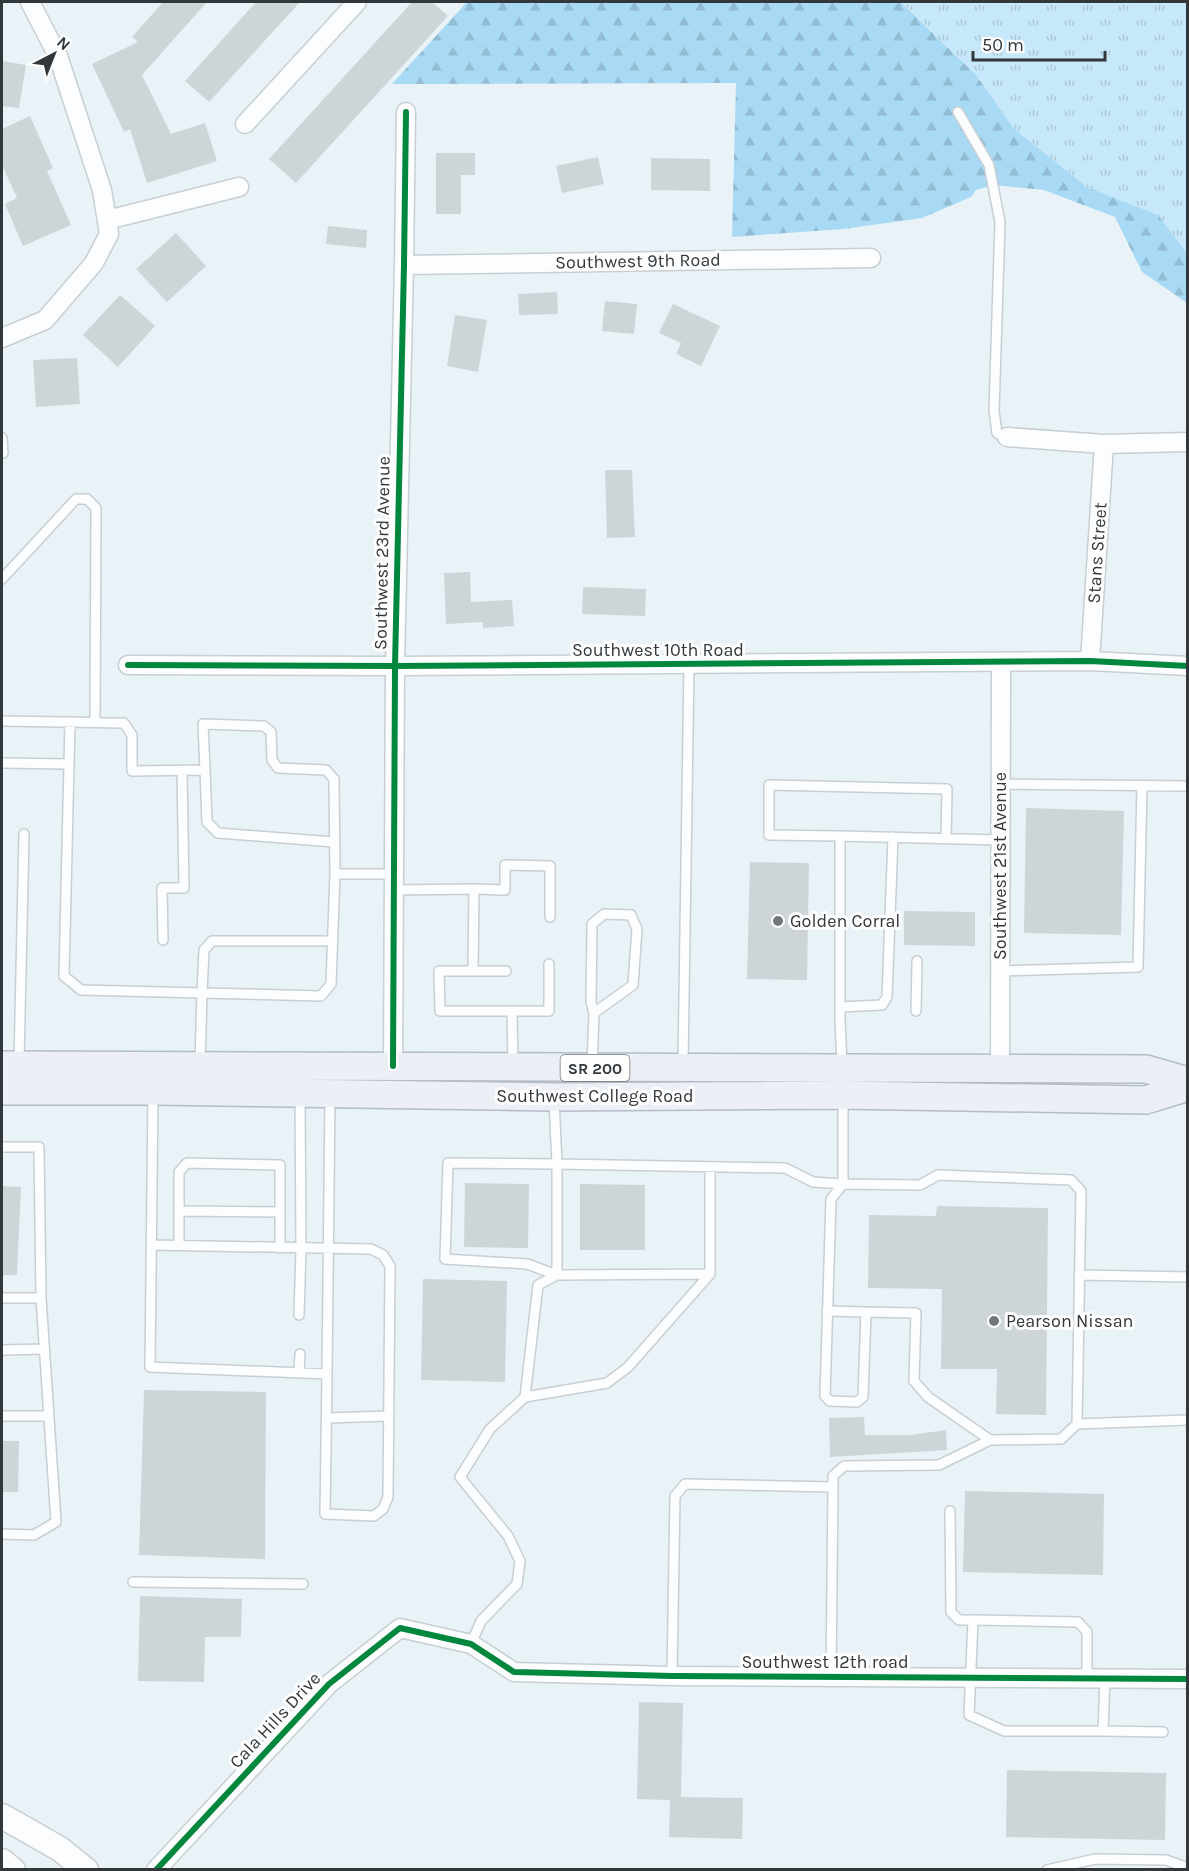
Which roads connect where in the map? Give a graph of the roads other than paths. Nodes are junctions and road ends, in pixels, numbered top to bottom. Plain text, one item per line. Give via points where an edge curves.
1 (30, 2) edge
2 (352, 3) edge
3 (406, 112) dead end
4 (958, 112) dead end
5 (244, 124) dead end
6 (239, 187) dead end
7 (107, 220) junction
8 (871, 258) dead end
9 (404, 265) junction
10 (2, 338) edge
11 (1007, 437) joint
12 (2, 438) edge
13 (1188, 442) edge
14 (1104, 444) junction
15 (3, 453) edge
16 (2, 579) edge
17 (1090, 661) junction
18 (1001, 663) junction
19 (128, 665) dead end
20 (689, 665) junction
21 (395, 666) junction
22 (1188, 666) edge
23 (2, 721) edge
24 (70, 722) junction
25 (95, 722) junction
26 (2, 764) edge
27 (69, 764) junction
28 (205, 770) junction
29 (182, 771) junction
30 (1000, 784) junction
31 (1142, 786) junction
32 (1188, 786) edge
33 (24, 834) dead end
34 (840, 836) junction
35 (893, 837) junction
36 (946, 839) junction
37 (1000, 840) junction
38 (334, 842) junction
39 (335, 874) junction
40 (395, 882) junction
41 (474, 890) junction
42 (550, 917) dead end
43 (163, 940) dead end
44 (332, 941) junction
45 (917, 961) dead end
46 (549, 964) dead end
47 (473, 971) junction
48 (506, 971) dead end
49 (999, 971) junction
50 (202, 993) junction
51 (840, 1007) junction
52 (512, 1011) junction
53 (916, 1011) dead end
54 (594, 1013) junction
55 (10, 1065) edge
56 (200, 1066) junction
57 (393, 1066) junction
58 (513, 1067) junction
59 (591, 1068) junction
60 (682, 1068) junction
61 (1000, 1069) junction
62 (843, 1081) junction
63 (1188, 1081) edge
64 (1188, 1087) edge
65 (2, 1091) edge
66 (153, 1091) junction
67 (300, 1094) junction
68 (330, 1095) junction
69 (554, 1097) junction
70 (2, 1148) edge
71 (557, 1164) junction
72 (710, 1167) junction
73 (843, 1184) junction
74 (179, 1211) junction
75 (280, 1212) junction
76 (152, 1245) junction
77 (179, 1245) junction
78 (280, 1248) junction
79 (302, 1249) junction
80 (328, 1250) junction
81 (710, 1274) junction
82 (557, 1275) junction
83 (1079, 1275) junction
84 (1188, 1277) edge
85 (2, 1298) edge
86 (41, 1298) junction
87 (828, 1311) junction
88 (866, 1312) junction
89 (299, 1315) dead end
90 (44, 1349) junction
91 (2, 1350) edge
92 (300, 1353) dead end
93 (299, 1373) junction
94 (327, 1374) junction
95 (525, 1396) junction
96 (2, 1416) edge
97 (49, 1416) junction
98 (389, 1416) junction
99 (327, 1418) junction
100 (1188, 1420) edge
101 (1077, 1424) junction
102 (990, 1440) junction
103 (833, 1487) junction
104 (950, 1511) dead end
105 (2, 1534) edge
106 (133, 1582) dead end
107 (303, 1584) dead end
108 (973, 1620) junction
109 (471, 1644) junction
110 (672, 1676) junction
111 (831, 1677) junction
112 (970, 1677) junction
113 (1096, 1678) junction
114 (1188, 1679) edge
115 (1103, 1731) junction
116 (1163, 1732) dead end
117 (2, 1816) edge
118 (2, 1861) edge
119 (1188, 1868) edge
120 (14, 1869) edge
121 (86, 1869) edge
122 (156, 1869) edge
123 (1047, 1869) edge

1 - 7 street via 58,56 102,190
2 - 5 street
3 - 9 street, Southwest 23rd Avenue
4 - 11 lane via 988,165 1000,222 994,411 997,433
6 - 7 street
7 - 10 street via 109,234 94,263 45,320
8 - 9 street, Southwest 9th Road
9 - 21 street, Southwest 23rd Avenue
11 - 14 street
12 - 15 lane
13 - 14 street
14 - 17 street, Stans Street
16 - 25 lane via 76,499 87,499 96,508
17 - 18 street, Southwest 10th Road
17 - 22 street, Southwest 10th Road
18 - 20 street, Southwest 10th Road
18 - 30 street, Southwest 21st Avenue
19 - 21 street, Southwest 10th Road
20 - 21 street, Southwest 10th Road
20 - 60 lane
21 - 40 street, Southwest 23rd Avenue
23 - 24 lane
24 - 25 lane
24 - 27 lane
25 - 29 lane via 124,723 132,735 132,771
26 - 27 lane
27 - 50 lane via 64,976 81,990
28 - 29 lane
28 - 38 lane via 207,822 218,833
28 - 38 lane via 203,724 264,726 271,732 272,760 278,768 326,770 334,778
29 - 43 lane via 184,888 162,888
30 - 31 lane
30 - 37 street, Southwest 21st Avenue
31 - 32 lane
31 - 49 lane via 1138,967
33 - 55 lane
34 - 35 lane
34 - 36 lane via 769,835 769,785 947,789
34 - 51 lane
35 - 36 lane
35 - 51 lane via 887,997 882,1005
36 - 37 lane
37 - 49 street, Southwest 21st Avenue
38 - 39 lane
39 - 40 lane
39 - 44 lane
40 - 41 lane
40 - 57 street, Southwest 23rd Avenue
41 - 42 lane via 505,890 505,866 550,866
41 - 47 lane
44 - 50 lane via 212,941 204,950
44 - 50 lane via 331,984 321,996
45 - 53 lane
46 - 52 lane via 549,1011
47 - 48 lane
47 - 52 lane via 439,971 440,1011
49 - 61 street, Southwest 21st Avenue
50 - 56 lane
51 - 62 lane
52 - 58 lane
54 - 54 lane via 633,985 637,929 630,915 604,914 592,924
54 - 59 lane
55 - 56 main road, Southwest College Road / SR 200
56 - 57 main road, Southwest College Road / SR 200
57 - 58 main road, Southwest College Road / SR 200
58 - 59 main road, Southwest College Road / SR 200
59 - 60 main road, Southwest College Road / SR 200
60 - 62 main road, Southwest College Road / SR 200
61 - 62 main road, Southwest College Road / SR 200
61 - 63 main road, Southwest College Road / SR 200 via 1146,1069
62 - 64 main road, Southwest College Road / SR 200 via 1146,1100
62 - 69 main road, Southwest College Road / SR 200
62 - 73 lane
65 - 66 main road, Southwest College Road / SR 200
66 - 67 main road, Southwest College Road / SR 200
66 - 76 lane
67 - 68 main road, Southwest College Road / SR 200
67 - 79 lane
68 - 69 main road, Southwest College Road / SR 200
68 - 80 lane
69 - 71 lane
70 - 86 lane via 39,1147
71 - 72 lane
71 - 82 lane
71 - 82 lane via 448,1162 446,1259 527,1264
72 - 73 lane via 785,1168 813,1182
72 - 81 lane
73 - 83 lane via 921,1185 938,1175 1071,1180 1081,1191
73 - 87 lane via 831,1199
74 - 75 lane
74 - 75 lane via 179,1172 188,1163 280,1165
74 - 77 lane
75 - 78 lane
76 - 77 lane
76 - 93 lane via 150,1367
77 - 78 lane
78 - 79 lane
79 - 80 lane
79 - 89 lane
80 - 94 lane
80 - 98 lane via 371,1249 383,1255 390,1266
81 - 82 lane
81 - 95 lane via 628,1367 608,1383
82 - 95 lane via 537,1285
83 - 84 lane
83 - 101 lane
85 - 86 lane
86 - 90 lane
87 - 88 lane
87 - 88 lane via 825,1396 830,1401 857,1402 863,1397
88 - 102 lane via 916,1313 914,1381 928,1397
90 - 91 lane
90 - 97 lane
92 - 93 lane
93 - 94 lane
94 - 99 lane
95 - 109 lane via 490,1429 460,1477 508,1536 520,1561 517,1584 482,1621
96 - 97 lane
97 - 105 lane via 56,1522 34,1535
98 - 99 lane
98 - 99 lane via 388,1497 383,1509 374,1516 325,1514
100 - 101 lane
101 - 102 lane via 1061,1438
102 - 103 lane via 939,1464 844,1466 833,1476
103 - 110 lane via 685,1484 675,1496
103 - 111 lane
104 - 108 lane via 951,1612 959,1620
106 - 107 lane
108 - 112 lane
108 - 113 lane via 1078,1622 1087,1632
109 - 110 street, Southwest 12th road via 514,1672
109 - 122 street, Cala Hills Drive via 400,1628 329,1684
110 - 111 street, Southwest 12th road
111 - 112 street, Southwest 12th road
112 - 113 street, Southwest 12th road
112 - 115 lane via 969,1715 1004,1731
113 - 114 street, Southwest 12th road
113 - 115 lane
115 - 116 lane
117 - 121 main road via 60,1849
118 - 120 main road
119 - 123 lane via 1166,1860 1095,1859

